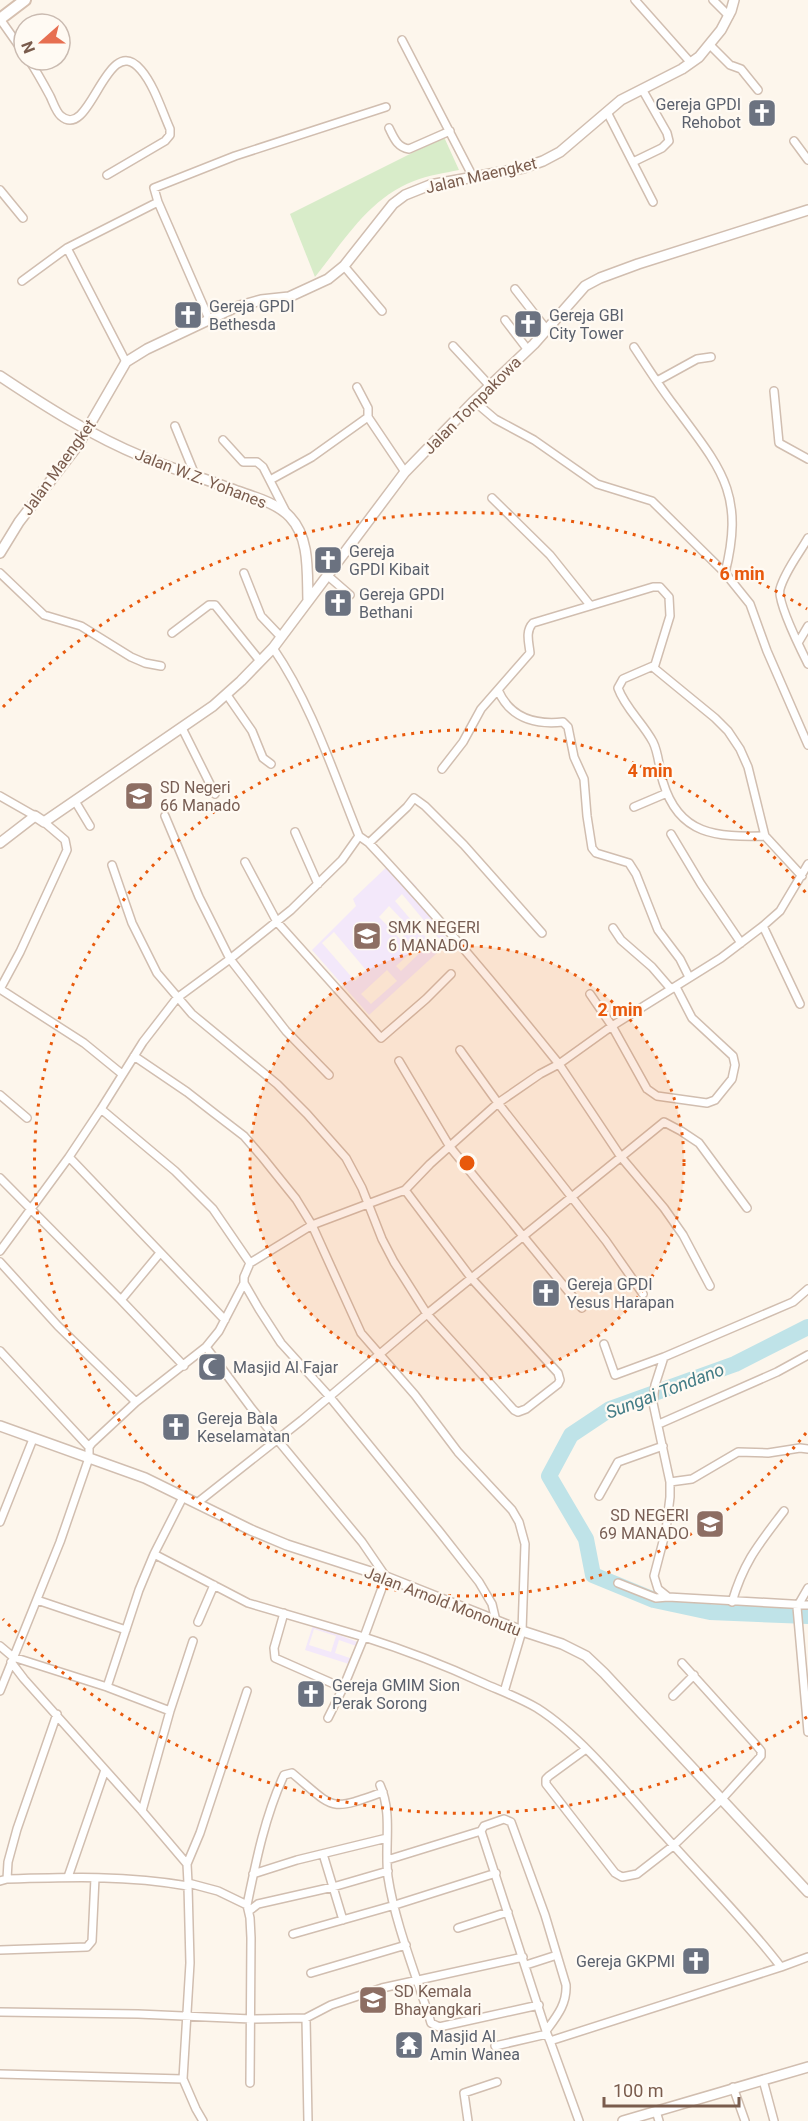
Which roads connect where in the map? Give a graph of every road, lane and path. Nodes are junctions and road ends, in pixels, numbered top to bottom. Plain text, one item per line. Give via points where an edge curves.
1 (25, 0) edge
2 (634, 0) edge
3 (713, 0) edge
4 (734, 0) edge
5 (729, 16) junction
6 (0, 19) edge
7 (12, 36) edge
8 (402, 40) dead end
9 (710, 45) junction
10 (691, 63) junction
11 (37, 72) edge
12 (642, 89) junction
13 (758, 90) dead end
14 (386, 107) dead end
15 (607, 112) junction
16 (389, 128) dead end
17 (450, 131) junction
18 (794, 141) dead end
19 (808, 160) edge
20 (633, 162) junction
21 (107, 176) dead end
22 (473, 177) junction
23 (0, 190) edge
24 (158, 202) junction
25 (653, 202) dead end
26 (807, 212) edge
27 (23, 218) dead end
28 (68, 248) junction
29 (344, 266) junction
30 (22, 281) dead end
31 (515, 289) dead end
32 (382, 311) dead end
33 (208, 319) junction
34 (505, 320) dead end
35 (547, 330) junction
36 (453, 346) dead end
37 (634, 347) dead end
38 (528, 350) junction
39 (711, 357) dead end
40 (126, 362) junction
41 (0, 376) edge
42 (657, 381) junction
43 (490, 386) junction
44 (357, 387) dead end
45 (774, 391) dead end
46 (474, 401) junction
47 (368, 417) junction
48 (175, 426) dead end
49 (88, 430) junction
50 (223, 440) dead end
51 (808, 459) edge
52 (405, 472) junction
53 (195, 475) junction
54 (270, 480) junction
55 (492, 498) dead end
56 (287, 514) junction
57 (808, 538) edge
58 (0, 553) edge
59 (0, 573) edge
60 (244, 573) dead end
61 (725, 573) junction
62 (327, 575) junction
63 (350, 595) dead end
64 (308, 600) junction
65 (590, 605) junction
66 (808, 626) edge
67 (172, 633) dead end
68 (281, 637) junction
69 (798, 643) junction
70 (273, 648) junction
71 (260, 661) junction
72 (808, 664) edge
73 (160, 666) dead end
74 (653, 666) junction
75 (498, 690) junction
76 (227, 694) junction
77 (182, 728) junction
78 (808, 744) edge
79 (271, 764) dead end
80 (442, 769) dead end
81 (667, 793) junction
82 (215, 794) dead end
83 (0, 796) edge
84 (75, 801) junction
85 (634, 807) dead end
86 (35, 816) junction
87 (165, 816) dead end
88 (44, 822) junction
89 (90, 826) dead end
90 (295, 832) dead end
91 (671, 834) dead end
92 (359, 836) junction
93 (765, 836) junction
94 (0, 843) edge
95 (369, 843) junction
96 (245, 862) dead end
97 (808, 864) edge
98 (111, 865) dead end
99 (802, 876) junction
100 (318, 884) junction
101 (277, 922) junction
102 (763, 927) junction
103 (613, 928) dead end
104 (542, 933) dead end
105 (741, 943) junction
106 (230, 959) junction
107 (451, 974) dead end
108 (689, 977) junction
109 (674, 988) junction
110 (0, 989) edge
111 (590, 994) dead end
112 (177, 998) junction
113 (800, 1004) dead end
114 (612, 1026) junction
115 (460, 1050) dead end
116 (134, 1056) junction
117 (399, 1061) dead end
118 (559, 1064) junction
119 (122, 1074) junction
120 (329, 1075) dead end
121 (0, 1095) edge
122 (498, 1103) junction
123 (100, 1108) junction
124 (27, 1118) dead end
125 (450, 1147) junction
126 (69, 1157) junction
127 (621, 1157) junction
128 (0, 1178) edge
129 (405, 1190) junction
130 (572, 1197) junction
131 (368, 1202) junction
132 (31, 1208) junction
133 (747, 1208) dead end
134 (312, 1225) junction
135 (523, 1236) junction
136 (0, 1251) edge
137 (160, 1253) junction
138 (0, 1262) edge
139 (250, 1263) junction
140 (472, 1279) junction
141 (244, 1283) junction
142 (710, 1286) dead end
143 (808, 1289) edge
144 (643, 1294) dead end
145 (121, 1300) junction
146 (582, 1308) dead end
147 (427, 1314) junction
148 (225, 1320) junction
149 (603, 1344) dead end
150 (206, 1347) junction
151 (0, 1351) edge
152 (808, 1355) edge
153 (380, 1356) junction
154 (664, 1358) junction
155 (184, 1366) junction
156 (329, 1396) junction
157 (136, 1402) junction
158 (659, 1424) junction
159 (0, 1426) edge
160 (33, 1439) junction
161 (277, 1440) junction
162 (663, 1446) junction
163 (89, 1447) junction
164 (808, 1449) edge
165 (89, 1458) junction
166 (670, 1482) junction
167 (599, 1496) dead end
168 (183, 1497) junction
169 (197, 1503) junction
170 (784, 1511) dead end
171 (0, 1522) edge
172 (154, 1554) junction
173 (386, 1576) junction
174 (618, 1583) dead end
175 (214, 1585) junction
176 (808, 1588) edge
177 (668, 1597) junction
178 (37, 1600) junction
179 (732, 1602) junction
180 (808, 1605) edge
181 (798, 1606) junction
182 (284, 1613) junction
183 (496, 1620) junction
184 (198, 1622) dead end
185 (126, 1630) junction
186 (522, 1631) junction
187 (364, 1637) junction
188 (193, 1641) dead end
189 (0, 1646) edge
190 (12, 1660) junction
191 (682, 1663) dead end
192 (694, 1675) junction
193 (107, 1687) junction
194 (343, 1688) junction
195 (0, 1691) edge
196 (247, 1691) dead end
197 (504, 1692) junction
198 (673, 1696) dead end
199 (170, 1711) junction
200 (57, 1714) junction
201 (328, 1718) dead end
202 (808, 1732) edge
203 (586, 1749) junction
204 (105, 1770) junction
205 (722, 1799) junction
206 (142, 1811) junction
207 (481, 1831) junction
208 (387, 1838) junction
209 (673, 1846) junction
210 (323, 1854) junction
211 (387, 1860) junction
212 (187, 1864) junction
213 (388, 1871) junction
214 (496, 1873) junction
215 (253, 1874) junction
216 (68, 1877) junction
217 (95, 1878) junction
218 (4, 1880) edge
219 (188, 1885) junction
220 (333, 1887) junction
221 (808, 1892) edge
222 (395, 1905) junction
223 (248, 1908) junction
224 (508, 1912) junction
225 (343, 1920) junction
226 (458, 1928) dead end
227 (293, 1934) dead end
228 (406, 1945) junction
229 (0, 1950) edge
230 (557, 1955) junction
231 (523, 1957) junction
232 (808, 1957) edge
233 (526, 1965) junction
234 (781, 1967) junction
235 (311, 1973) dead end
236 (417, 1979) junction
237 (539, 2005) junction
238 (0, 2012) edge
239 (187, 2016) junction
240 (306, 2018) junction
241 (251, 2019) junction
242 (548, 2035) junction
243 (495, 2046) dead end
244 (808, 2067) edge
245 (0, 2074) edge
246 (183, 2079) junction
247 (763, 2080) junction
248 (496, 2082) dead end
249 (250, 2083) dead end
250 (733, 2087) junction
251 (657, 2116) edge
252 (203, 2121) edge
253 (308, 2121) edge
254 (468, 2121) edge
255 (579, 2121) edge
256 (623, 2121) edge
257 (745, 2121) edge
258 (774, 2121) edge

1 - 6 main road
2 - 10 street
3 - 5 street
4 - 5 street, Jalan Maengket
5 - 9 street, Jalan Maengket
6 - 7 street
8 - 17 street
9 - 10 street, Jalan Maengket
9 - 13 street via 730,65 741,69
10 - 12 street, Jalan Maengket
11 - 21 street via 60,116 68,119 87,108 114,65 130,62 144,74 170,135
12 - 15 street, Jalan Maengket
12 - 20 street via 669,141
14 - 24 street via 235,156 156,187
15 - 20 street
15 - 22 street, Jalan Maengket via 574,142 543,161
16 - 17 street via 395,142 409,149
17 - 22 street
18 - 19 street
20 - 25 street
22 - 29 street, Jalan Maengket via 430,185 398,199
23 - 27 street
24 - 28 street
24 - 33 street
26 - 35 street, Jalan Tompakowa via 600,278 583,288
28 - 30 street
28 - 40 street
29 - 32 street
29 - 33 street, Jalan Maengket via 298,294 244,304
31 - 35 street
33 - 40 street, Jalan Maengket
34 - 38 street
35 - 38 street, Jalan Tompakowa
36 - 43 street
37 - 42 street
38 - 43 street, Jalan Tompakowa
39 - 42 street via 697,359
40 - 49 street, Jalan Maengket
41 - 49 street, Jalan W.Z. Yohanes
42 - 61 street via 710,454 726,485 733,527
43 - 46 street, Jalan Tompakowa
44 - 47 street via 368,408
45 - 51 street via 779,443
46 - 52 street, Jalan Tompakowa
46 - 61 street via 495,419 534,440 597,484 652,501
47 - 52 street
47 - 54 street via 312,457
48 - 53 street
49 - 53 street, Jalan W.Z. Yohanes via 143,457
49 - 58 street, Jalan Maengket
50 - 54 street via 243,462 260,464
52 - 62 street, Jalan Tompakowa
53 - 56 street, Jalan W.Z. Yohanes
54 - 56 street
55 - 65 street via 550,555
56 - 64 street, Jalan W.Z. Yohanes via 303,539
57 - 69 street via 780,592
59 - 73 street via 44,615 81,626 131,657
60 - 68 street via 262,619
61 - 78 street via 750,604
62 - 63 street
62 - 64 street, Jalan Tompakowa
64 - 68 street
65 - 74 street via 653,587 664,589 670,600 669,616
65 - 75 street via 533,623 528,637 530,653
66 - 69 street
67 - 71 street via 209,605 215,605
68 - 70 street
69 - 72 street
70 - 71 street
70 - 92 street via 313,720
71 - 76 street
74 - 81 street via 623,679 618,688 652,740
74 - 93 street via 715,718 740,749
75 - 80 street
75 - 108 street via 508,708 522,717 541,723 564,722 568,727 574,757 584,779 592,848 596,853 629,863 658,930
76 - 77 street
76 - 79 street via 252,731 263,758
77 - 82 street
77 - 84 street
81 - 85 street
81 - 93 street via 678,813 705,832 727,837
83 - 86 street
84 - 88 street
84 - 89 street
86 - 88 street
86 - 94 street
87 - 106 street
88 - 110 street via 65,840 67,850
90 - 100 street
91 - 105 street
92 - 95 street
92 - 100 street
93 - 99 street
95 - 104 street via 414,798 464,845
95 - 118 street via 475,960
96 - 101 street
97 - 99 street
98 - 112 street via 145,951
99 - 102 street via 780,911
100 - 101 street
101 - 106 street
101 - 107 street via 381,1038
102 - 105 street
102 - 113 street
103 - 109 street
105 - 108 street
106 - 112 street
106 - 120 street via 286,1031
108 - 109 street
109 - 114 street
109 - 114 street via 693,1018 733,1056 732,1079 715,1100 707,1103 653,1095
110 - 119 street via 84,1043
111 - 114 street
112 - 116 street
112 - 131 street via 307,1114 346,1158
114 - 118 street
115 - 122 street
116 - 119 street
116 - 134 street via 244,1136
117 - 125 street
118 - 122 street
118 - 127 street
119 - 123 street
121 - 124 street
122 - 125 street
122 - 130 street
123 - 126 street
123 - 139 street via 175,1171 213,1209
125 - 129 street
125 - 135 street
126 - 132 street
126 - 137 street
127 - 130 street
127 - 133 street via 664,1122 699,1143
127 - 142 street via 683,1235
128 - 132 street
129 - 131 street
129 - 140 street
130 - 135 street
130 - 144 street
131 - 134 street
131 - 147 street via 394,1262
132 - 136 street
132 - 145 street
134 - 139 street
134 - 153 street via 361,1333
135 - 140 street
135 - 146 street
137 - 145 street
137 - 148 street
138 - 157 street
139 - 141 street
140 - 147 street
140 - 147 street via 558,1373 560,1380 547,1394 516,1412
141 - 148 street
141 - 156 street via 281,1343
143 - 154 street via 793,1302
145 - 155 street
147 - 153 street
148 - 150 street
149 - 154 street via 615,1375
150 - 155 street
150 - 161 street
151 - 163 street
152 - 158 street
153 - 156 street
153 - 186 street via 519,1522 525,1544
154 - 158 street via 653,1403
155 - 157 street
156 - 161 street
156 - 183 street via 479,1582
157 - 163 street
158 - 162 street
159 - 160 street, Jalan Arnold Mononutu
160 - 165 street, Jalan Arnold Mononutu
160 - 171 street
161 - 169 street
161 - 173 street
162 - 166 street
162 - 167 street via 618,1462
163 - 165 street
164 - 166 street via 738,1452 692,1479
165 - 168 street, Jalan Arnold Mononutu
165 - 178 street
166 - 177 street via 666,1530 654,1576 658,1589
168 - 169 street, Jalan Arnold Mononutu
168 - 172 street
169 - 173 street, Jalan Arnold Mononutu via 287,1545
170 - 179 street via 751,1554
172 - 175 street
172 - 185 street
173 - 183 street, Jalan Arnold Mononutu
173 - 187 street
174 - 177 street via 656,1598
175 - 182 street via 248,1603
175 - 184 street
176 - 181 street
177 - 179 street
178 - 185 street
178 - 190 street
179 - 181 street
180 - 181 street
181 - 202 street
182 - 187 street
182 - 194 street via 275,1658
183 - 186 street, Jalan Arnold Mononutu
185 - 193 street
186 - 197 street
186 - 205 street, Jalan Arnold Mononutu via 562,1644 595,1663
187 - 194 street
187 - 197 street via 427,1658
188 - 199 street
189 - 190 street
190 - 193 street
190 - 195 street
190 - 200 street
191 - 192 street
192 - 198 street
192 - 205 street via 761,1751 760,1760
193 - 199 street
194 - 201 street
196 - 212 street
197 - 203 street via 543,1713
199 - 206 street
200 - 204 street
200 - 218 street via 17,1829
203 - 209 street
203 - 209 street via 549,1776 546,1784 615,1873 622,1877 637,1874
204 - 206 street
204 - 216 street
205 - 209 street
205 - 221 street, Jalan Arnold Mononutu
206 - 212 street
207 - 211 street
207 - 214 street
207 - 230 street via 484,1826 504,1820 511,1822
208 - 210 street
208 - 211 street
208 - 215 street via 387,1810 381,1789 353,1803 338,1805 326,1803 292,1773 284,1775
209 - 234 street
210 - 215 street
210 - 220 street
211 - 213 street
212 - 219 street
213 - 220 street
213 - 222 street
214 - 222 street
214 - 224 street
215 - 223 street
216 - 217 street
216 - 218 street
217 - 219 street
217 - 229 street via 92,1941 87,1947
219 - 223 street via 218,1891
219 - 239 street
220 - 223 street
220 - 225 street
222 - 225 street
222 - 228 street
223 - 241 street
224 - 226 street
224 - 231 street
225 - 227 street
228 - 235 street
228 - 236 street
230 - 233 street
230 - 242 street via 567,1997
231 - 233 street
231 - 236 street
232 - 234 street
233 - 237 street
234 - 242 street
236 - 237 street via 430,2024 434,2026
236 - 240 street via 359,1995
237 - 242 street
238 - 239 street
239 - 241 street
239 - 246 street
240 - 241 street
240 - 253 street
241 - 249 street
242 - 243 street
242 - 255 street
244 - 247 street
245 - 246 street
246 - 252 street
247 - 250 street
247 - 258 street
248 - 254 street via 464,2093
250 - 251 street
250 - 257 street
251 - 256 street

